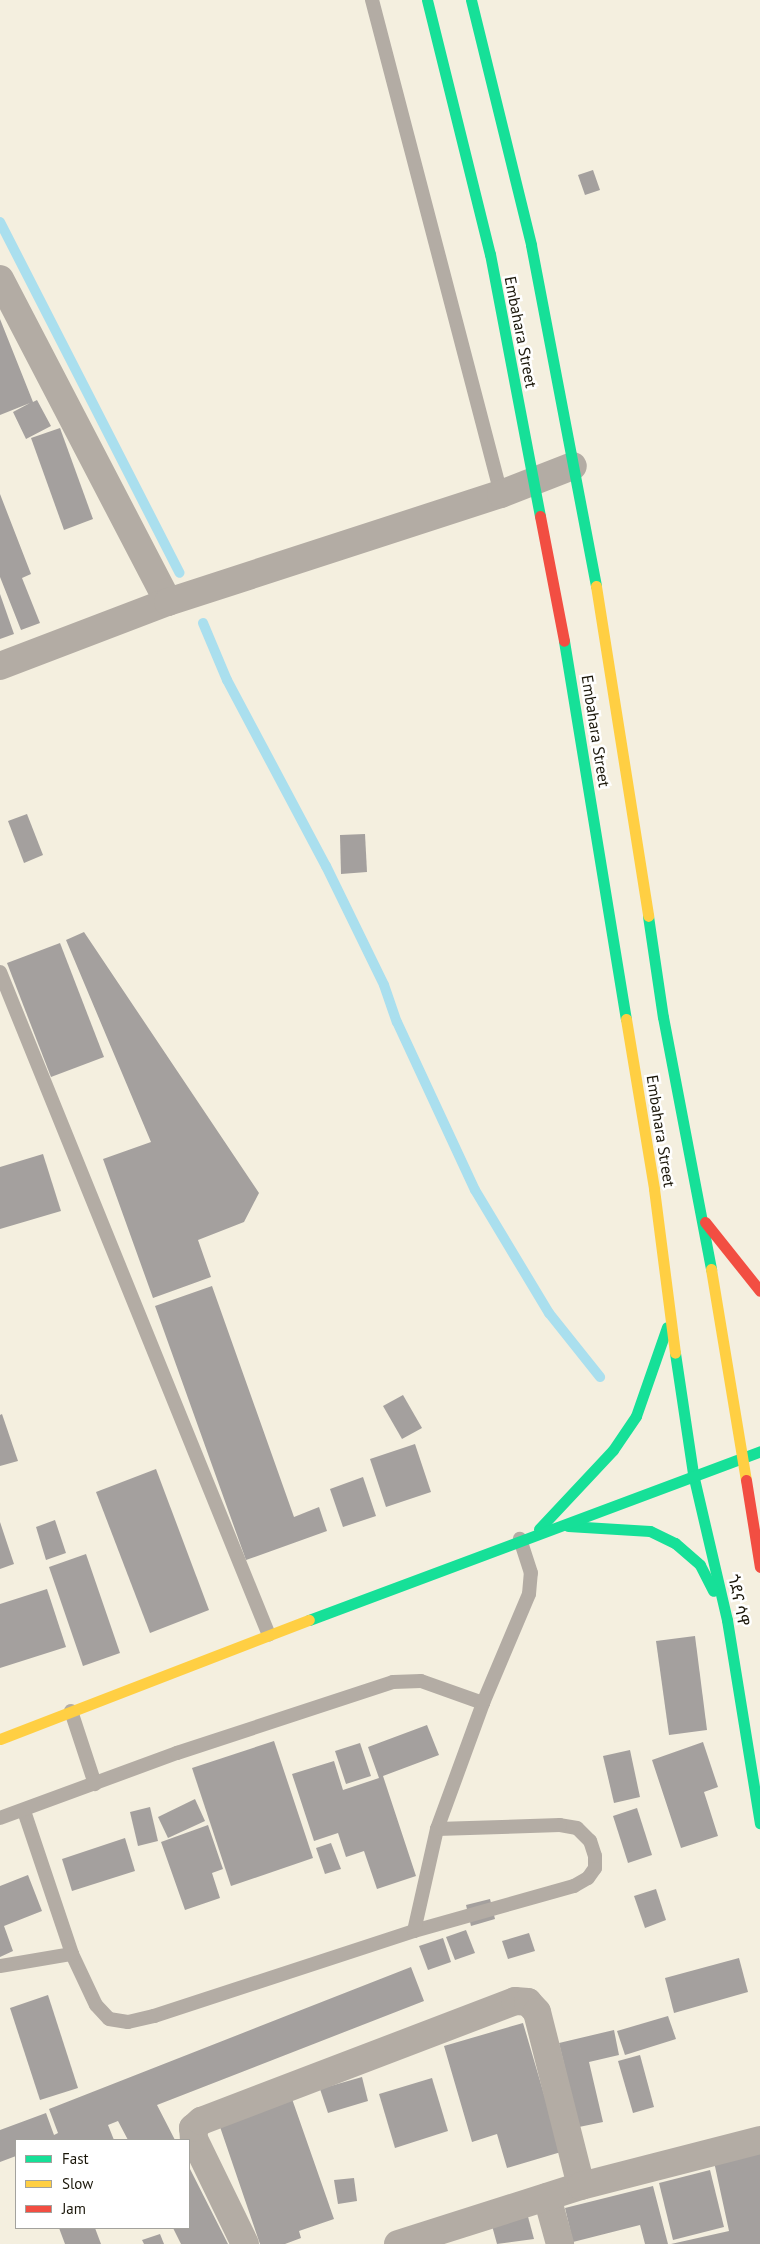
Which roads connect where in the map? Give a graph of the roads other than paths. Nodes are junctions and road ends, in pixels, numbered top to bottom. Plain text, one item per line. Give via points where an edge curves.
1 (372, 0) edge
2 (427, 0) edge
3 (471, 0) edge
4 (0, 278) edge
5 (573, 466) junction
6 (533, 482) junction
7 (501, 494) junction
8 (168, 602) junction
9 (0, 666) edge
10 (0, 972) edge
11 (699, 1216) junction
12 (760, 1291) edge
13 (671, 1316) junction
14 (760, 1451) edge
15 (743, 1458) junction
16 (694, 1474) junction
17 (554, 1526) junction
18 (534, 1534) junction
19 (520, 1540) junction
20 (760, 1567) edge
21 (727, 1620) junction
22 (269, 1635) junction
23 (482, 1704) junction
24 (71, 1711) junction
25 (0, 1739) edge
26 (95, 1784) junction
27 (24, 1811) junction
28 (0, 1818) edge
29 (760, 1823) edge
30 (437, 1829) junction
31 (414, 1931) junction
32 (72, 1954) junction
33 (0, 1966) edge
34 (760, 2140) edge
35 (581, 2186) junction
36 (547, 2197) junction
37 (245, 2244) edge
38 (398, 2244) edge
39 (560, 2244) edge

1 - 7 lane via 413,167
2 - 6 main road, Embahara Street via 490,254
3 - 5 main road, Embahara Street via 531,245
4 - 8 street
5 - 6 street
5 - 11 main road, Embahara Street via 609,663 663,1017
6 - 7 street
6 - 13 main road, Embahara Street via 587,774 654,1189
7 - 8 street
8 - 9 street
10 - 22 lane
11 - 12 main road
11 - 15 main road, Embahara Street via 724,1338
13 - 16 main road, Embahara Street
13 - 18 main road via 636,1416 613,1450
14 - 15 main road
15 - 16 main road
15 - 20 main road, Embahara Street
16 - 17 main road
16 - 21 main road, ጎደና ሳዋ
17 - 18 main road
17 - 21 main road via 650,1531 675,1543 700,1566
18 - 19 main road
19 - 22 main road
19 - 23 lane via 532,1582
21 - 29 main road, ጎደና ሳዋ
22 - 24 main road
23 - 26 lane via 421,1681 393,1682 187,1749
23 - 30 lane
24 - 25 main road
24 - 26 lane
26 - 27 lane
27 - 28 lane
27 - 32 lane
30 - 31 lane
30 - 31 lane via 560,1825 577,1828 590,1841 595,1868 588,1878 574,1886
31 - 32 lane via 128,2022 109,2019 96,2005
32 - 33 lane
34 - 35 street
35 - 36 street
35 - 37 street via 537,2012 528,2002 515,2001 201,2121 194,2128 194,2139
36 - 38 street
36 - 39 street

